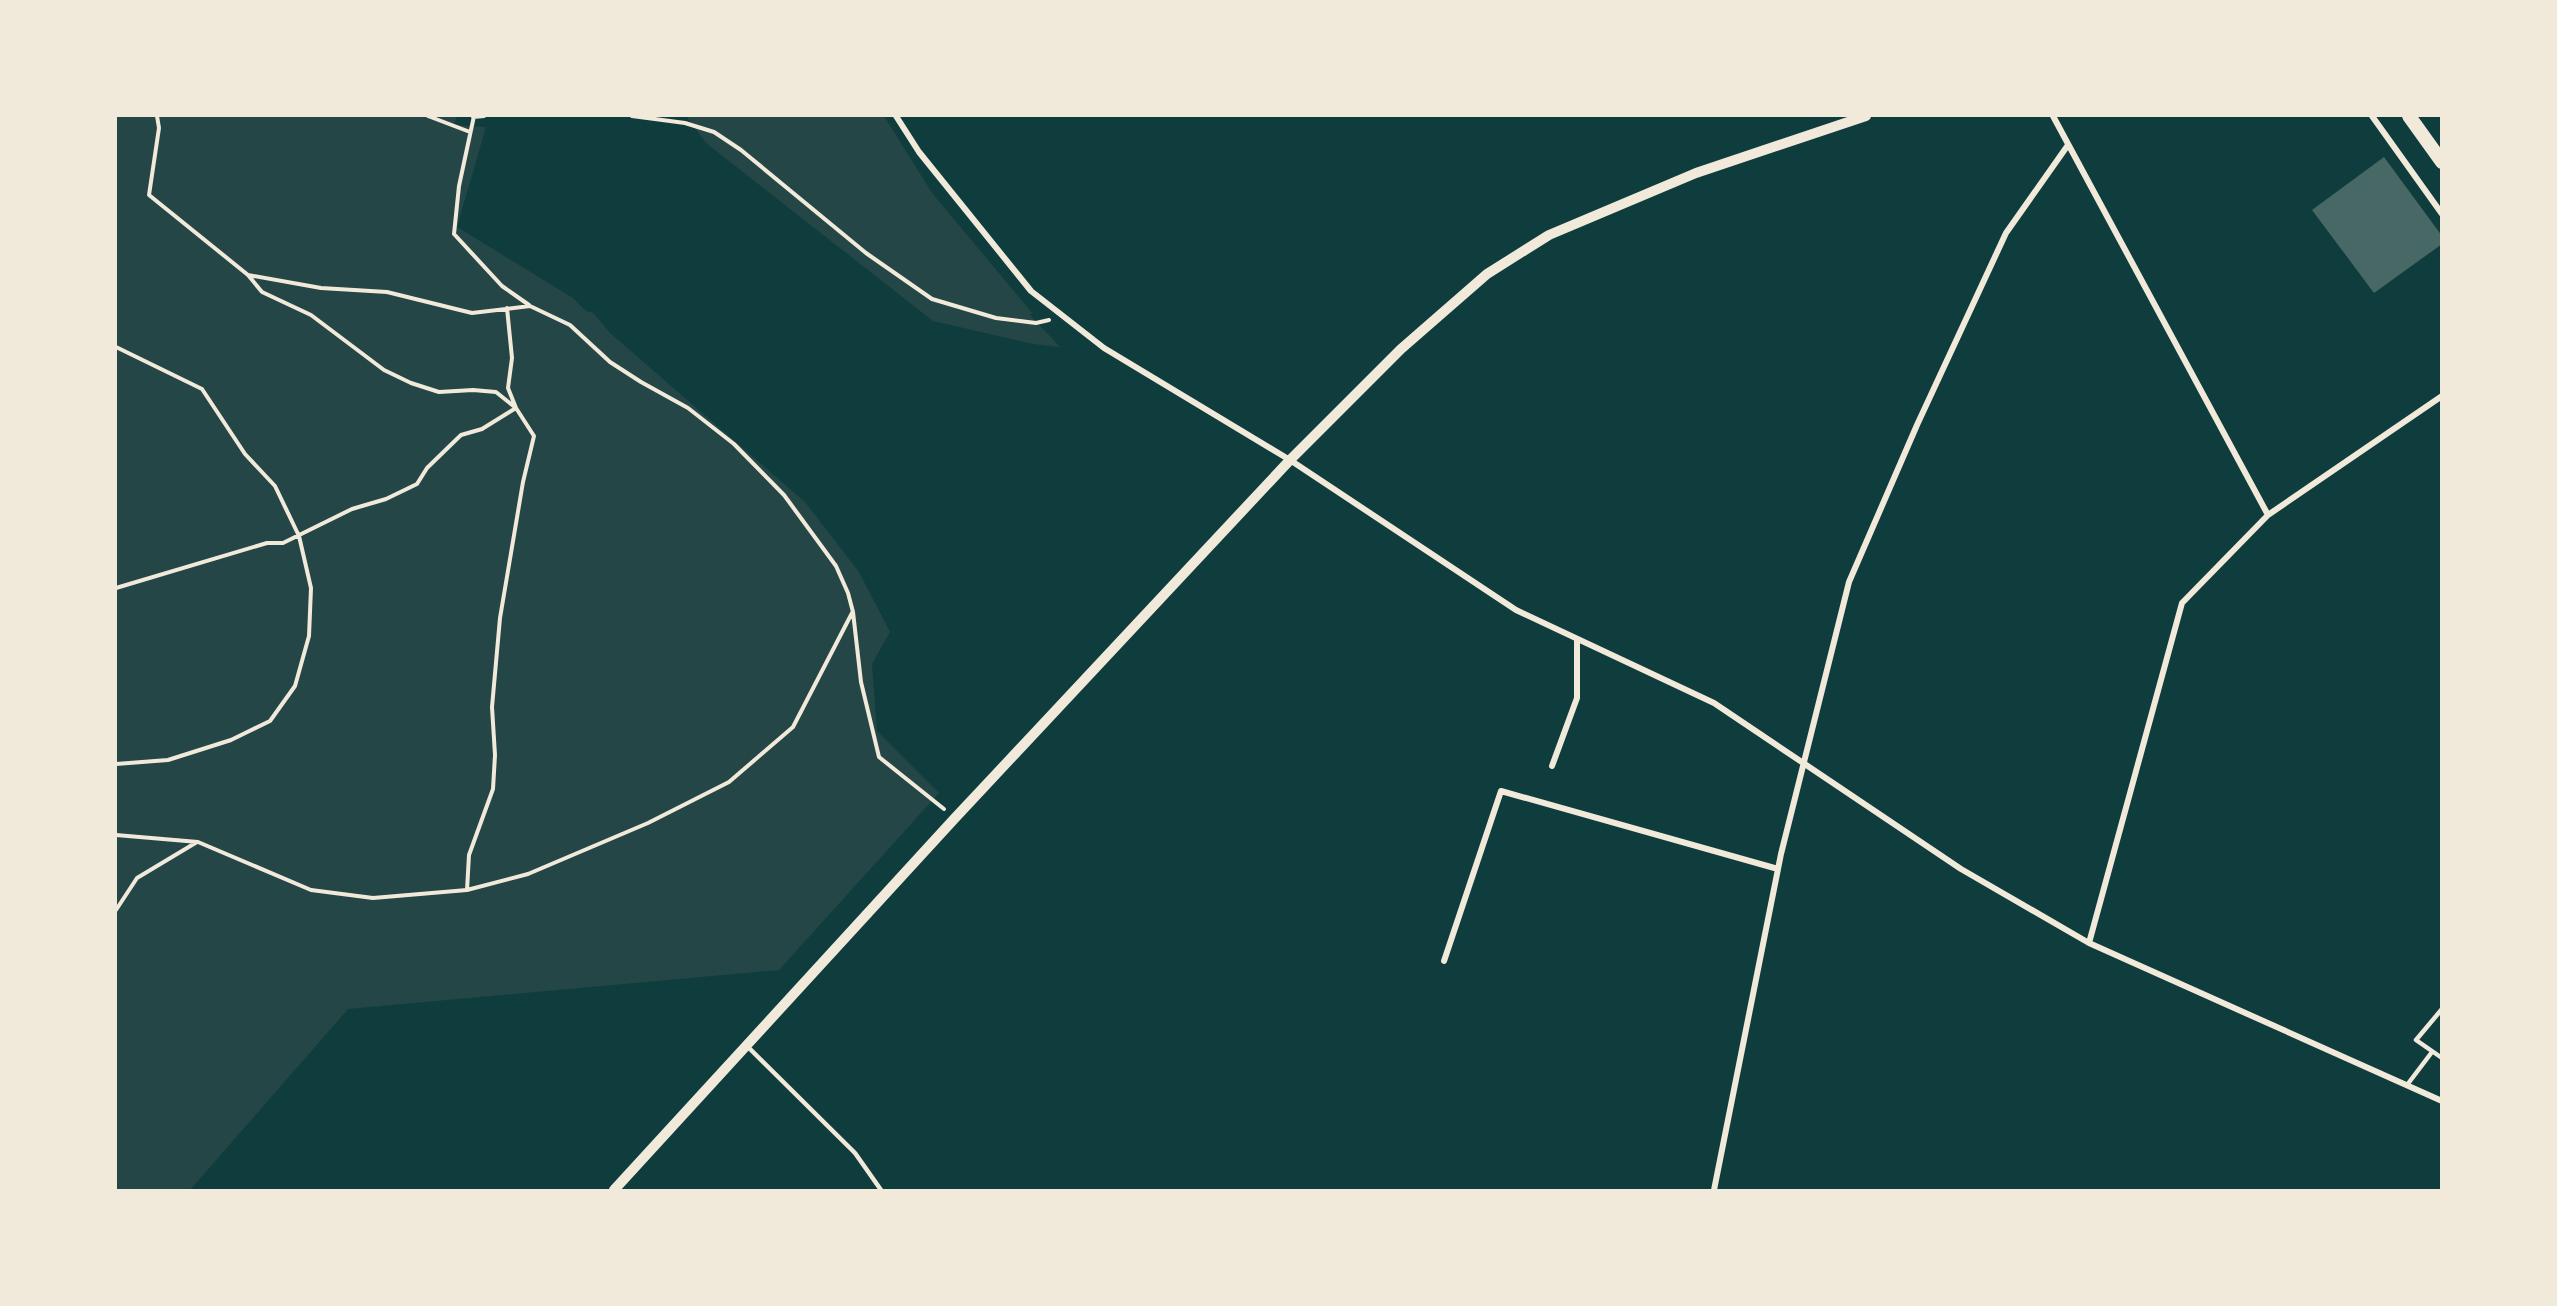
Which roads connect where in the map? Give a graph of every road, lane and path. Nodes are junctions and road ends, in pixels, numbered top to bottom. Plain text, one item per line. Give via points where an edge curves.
1 (157, 116) edge
2 (428, 116) edge
3 (474, 116) edge
4 (484, 116) edge
5 (632, 116) edge
6 (896, 116) edge
7 (1861, 116) edge
8 (2053, 116) edge
9 (2372, 116) edge
10 (2409, 116) edge
11 (470, 132) junction
12 (2068, 145) junction
13 (2442, 162) edge
14 (2442, 214) edge
15 (248, 275) junction
16 (530, 306) junction
17 (507, 308) junction
18 (1065, 317) junction
19 (116, 347) edge
20 (2442, 396) edge
21 (516, 408) junction
22 (1290, 460) junction
23 (2268, 515) junction
24 (299, 537) junction
25 (116, 588) edge
26 (853, 612) junction
27 (1577, 640) junction
28 (1804, 763) junction
29 (116, 764) edge
30 (1552, 766) dead end
31 (955, 818) junction
32 (116, 835) edge
33 (198, 842) junction
34 (1778, 869) junction
35 (467, 890) junction
36 (116, 910) edge
37 (2090, 943) junction
38 (1444, 961) dead end
39 (2442, 1009) edge
40 (746, 1045) junction
41 (2432, 1052) junction
42 (2442, 1058) edge
43 (2407, 1085) junction
44 (2442, 1101) edge
45 (614, 1191) edge
46 (881, 1191) edge
47 (1714, 1191) edge

1 - 15 path via 159,128 149,195
2 - 11 path
3 - 4 path
3 - 11 path
5 - 18 path via 685,123 714,132 866,253 932,298 996,318 1036,323
6 - 18 street via 918,152 1031,291
7 - 22 street via 1696,173 1549,234 1487,274 1461,296 1401,349
8 - 12 street
9 - 14 street
10 - 13 highway
11 - 16 path via 454,234 501,286
12 - 23 street
12 - 28 street via 2006,233 1849,582
15 - 17 path via 321,288 387,292 472,313
15 - 21 path via 262,292 311,315 402,379 439,392 496,393
16 - 17 path
16 - 26 path via 570,325 610,362 688,408 734,444 784,495 836,566
17 - 21 path via 512,358 508,388
18 - 22 street via 1104,348
19 - 24 path via 202,389 245,454 275,486
20 - 23 street
21 - 24 path via 482,429 461,435 427,468 417,484 352,509
21 - 35 path via 534,436 500,618 492,707 493,789 469,855
22 - 27 street via 1516,610
22 - 31 street
23 - 37 street via 2182,603
24 - 25 path
24 - 29 path via 311,588 309,636 295,686 270,721 231,740 168,760
26 - 31 path via 861,682 879,758
26 - 35 path via 793,727 729,782 648,823 528,874
27 - 28 street via 1714,703
27 - 30 street via 1577,698
28 - 34 street
28 - 37 street via 1961,869
31 - 40 street
32 - 33 path
33 - 35 path via 311,890 374,898
33 - 36 path via 137,878
34 - 38 street via 1501,791
34 - 47 street
37 - 43 street
39 - 41 lane via 2416,1040
40 - 45 street
40 - 46 lane via 855,1153
41 - 42 lane
41 - 43 lane
43 - 44 street

